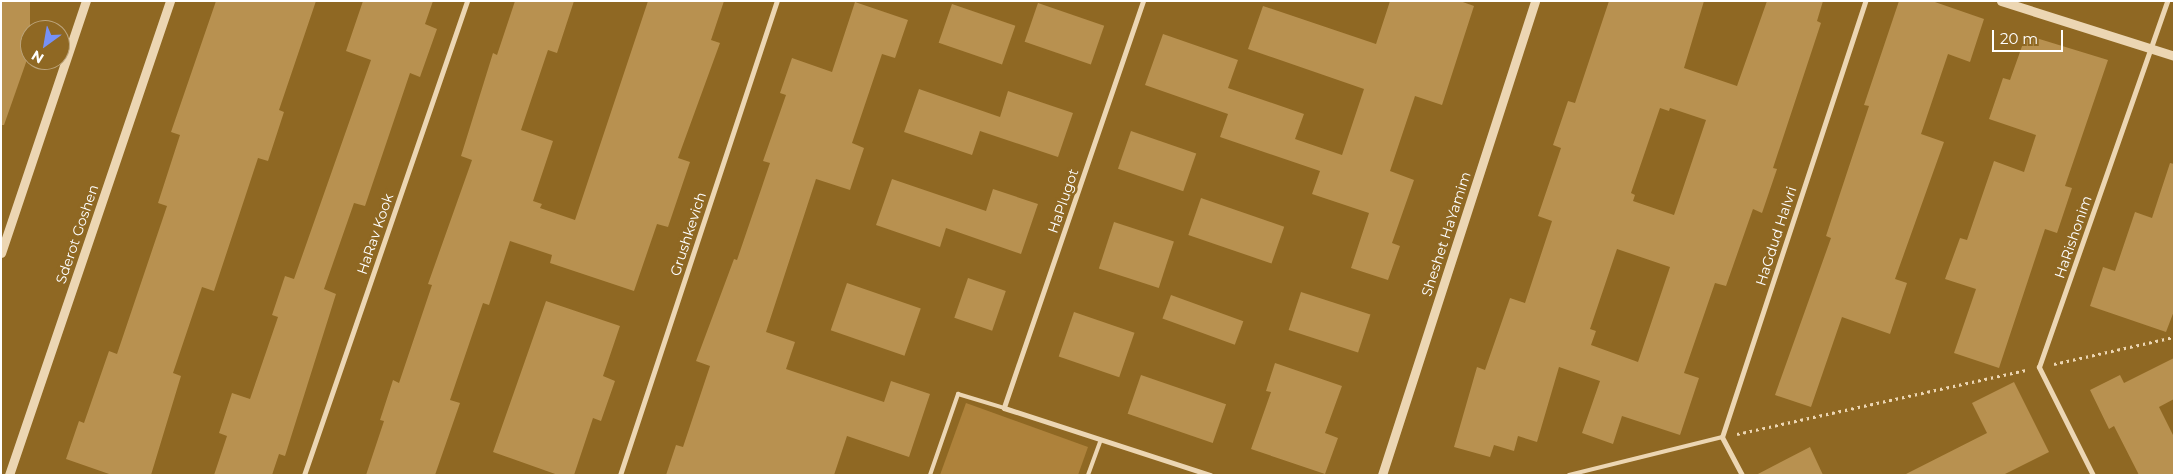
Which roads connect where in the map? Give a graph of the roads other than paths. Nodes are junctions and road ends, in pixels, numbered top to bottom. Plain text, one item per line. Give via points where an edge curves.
1 (86, 1) edge
2 (170, 1) edge
3 (467, 1) edge
4 (777, 1) edge
5 (1143, 1) edge
6 (1536, 1) edge
7 (1864, 1) edge
8 (2001, 1) edge
9 (2167, 1) edge
10 (2151, 49) junction
11 (2174, 56) edge
12 (1, 253) edge
13 (1004, 408) junction
14 (1722, 437) junction
15 (1101, 440) junction
16 (10, 475) edge
17 (304, 475) edge
18 (620, 475) edge
19 (930, 475) edge
20 (1088, 475) edge
21 (1210, 475) edge
22 (1382, 475) edge
23 (1569, 475) edge
24 (1742, 475) edge
25 (2093, 475) edge

1 - 12 street
2 - 16 street, Sderot Goshen
3 - 17 street, HaRav Kook
4 - 18 street, Grushkevich
5 - 13 street, HaPlugot
6 - 22 street, Sheshet HaYamim
7 - 14 street, HaGdud HaIvri
8 - 10 street
9 - 10 street, HaRishonim
10 - 11 street
10 - 25 street, HaRishonim via 2039,367
13 - 15 street
13 - 19 lane via 958,394
14 - 23 lane
14 - 24 street
15 - 20 lane
15 - 21 street

